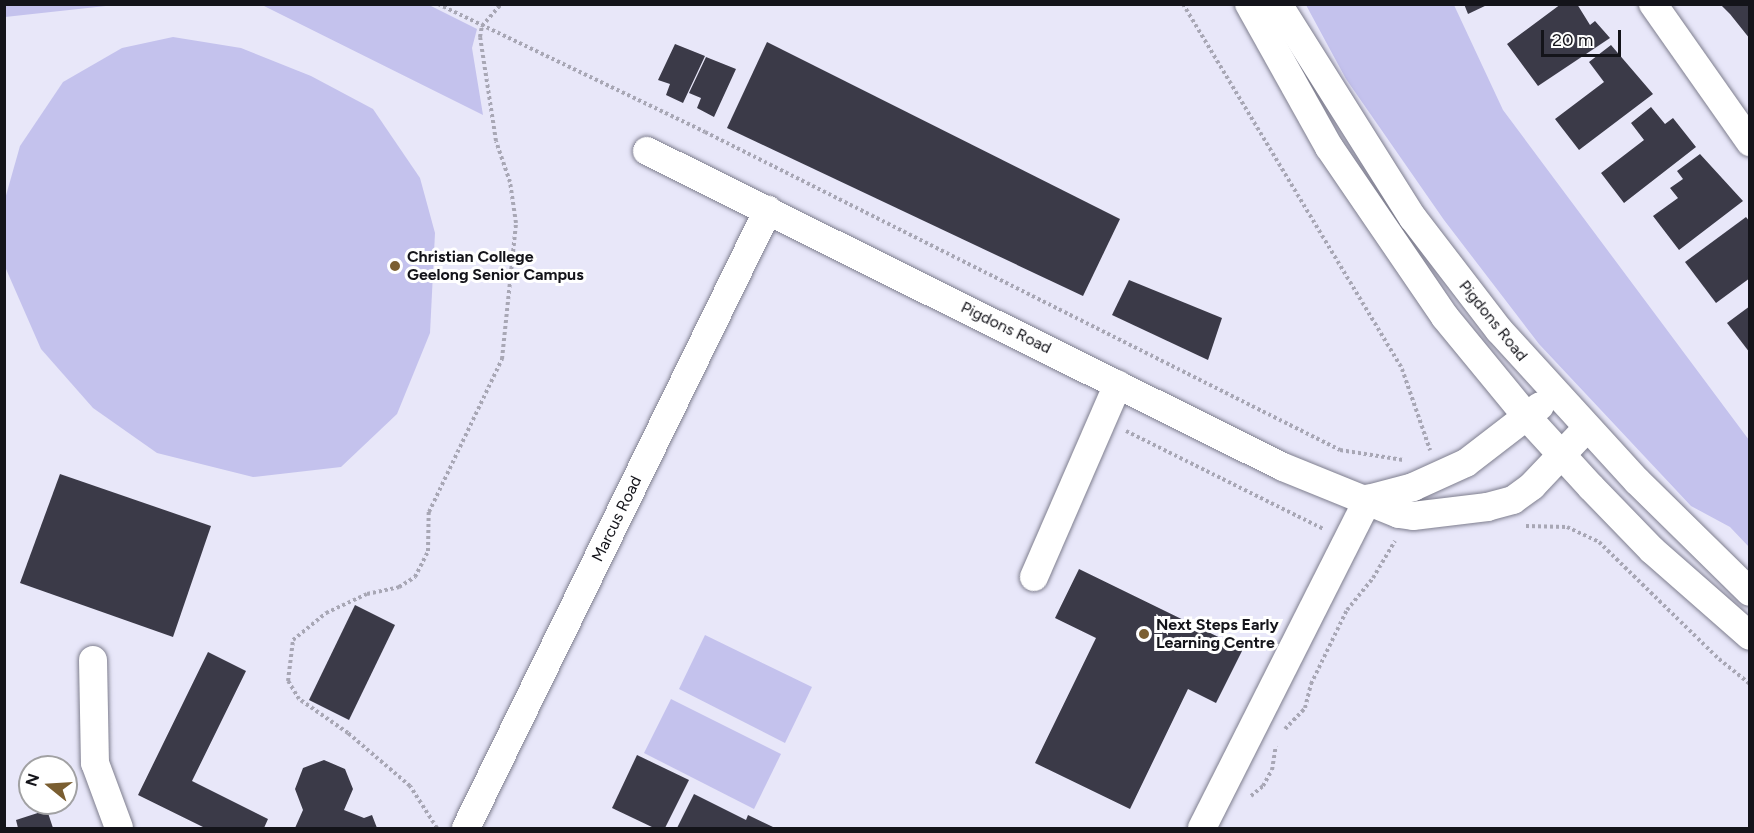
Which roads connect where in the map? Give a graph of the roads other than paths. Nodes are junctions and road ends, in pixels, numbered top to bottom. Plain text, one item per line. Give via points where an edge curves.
1 (1249, 4) edge
2 (1278, 4) edge
3 (1653, 4) edge
4 (1749, 142) edge
5 (647, 151) dead end
6 (768, 210) junction
7 (1118, 384) junction
8 (1555, 393) junction
9 (1527, 417) junction
10 (1587, 428) junction
11 (1561, 455) junction
12 (1368, 499) junction
13 (1034, 577) dead end
14 (1749, 592) edge
15 (1749, 636) edge
16 (93, 660) dead end
17 (119, 828) edge
18 (466, 828) edge
19 (1202, 828) edge

1 - 9 street, Pigdons Road via 1324,138 1387,235 1446,317
2 - 8 street, Pigdons Road via 1413,218 1499,330
3 - 4 street
5 - 6 street, Pigdons Road
6 - 7 street, Pigdons Road
6 - 18 street, Marcus Road
7 - 12 street, Pigdons Road via 1297,474
7 - 13 street
8 - 9 street
8 - 10 street, Pigdons Road
9 - 11 street, Pigdons Road
9 - 12 street via 1483,452
10 - 11 street, Pigdons Road
10 - 14 street, Pigdons Road
11 - 12 street, Pigdons Road via 1525,492 1501,504 1407,517
11 - 15 street, Pigdons Road via 1652,550
12 - 19 street
16 - 17 street via 95,763

